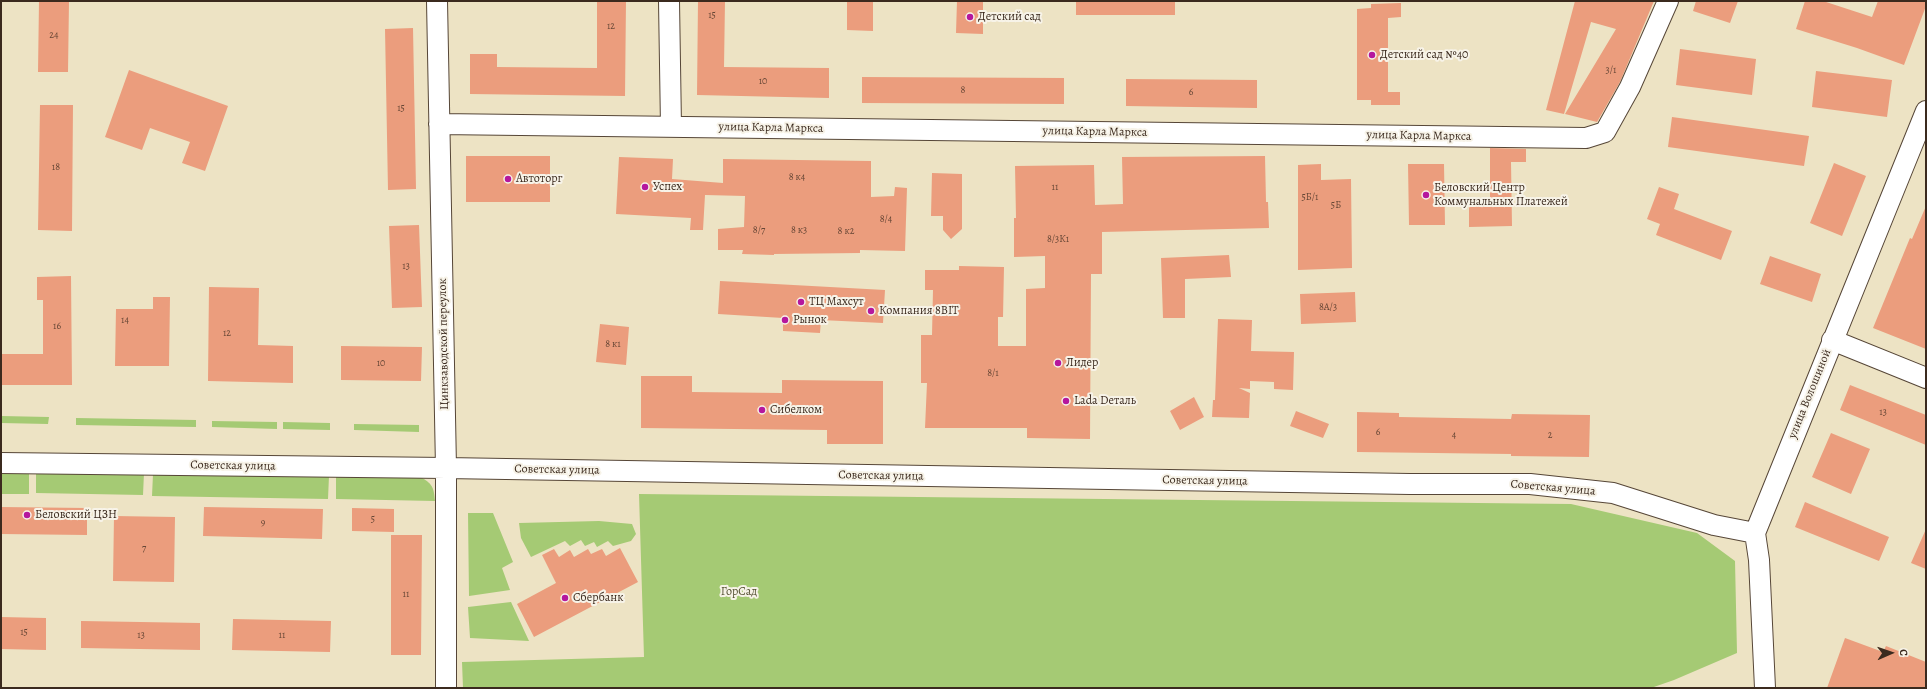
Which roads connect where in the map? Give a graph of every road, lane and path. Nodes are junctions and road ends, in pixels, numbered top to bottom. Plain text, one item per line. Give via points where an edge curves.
1 (437, 1) edge
2 (669, 1) edge
3 (1668, 1) edge
4 (1926, 111) edge
5 (438, 124) junction
6 (671, 127) junction
7 (1918, 153) edge
8 (1832, 340) junction
9 (1926, 378) edge
10 (1, 463) edge
11 (446, 468) junction
12 (1755, 533) junction
13 (446, 688) edge
14 (1765, 688) edge

1 - 5 street, Цинкзаводской переулок
2 - 6 street
3 - 6 street, улица Карла Маркса via 1630,87 1605,132 1586,138
4 - 7 street, улица Волошиной
5 - 6 street, улица Карла Маркса
5 - 11 street, Цинкзаводской переулок
7 - 8 street, улица Волошиной
8 - 9 street
8 - 12 street, улица Волошиной
10 - 11 street, Советская улица
11 - 12 street, Советская улица via 1394,484 1530,484 1613,493 1714,525
11 - 13 street, Цинкзаводской переулок
12 - 14 street via 1759,560

